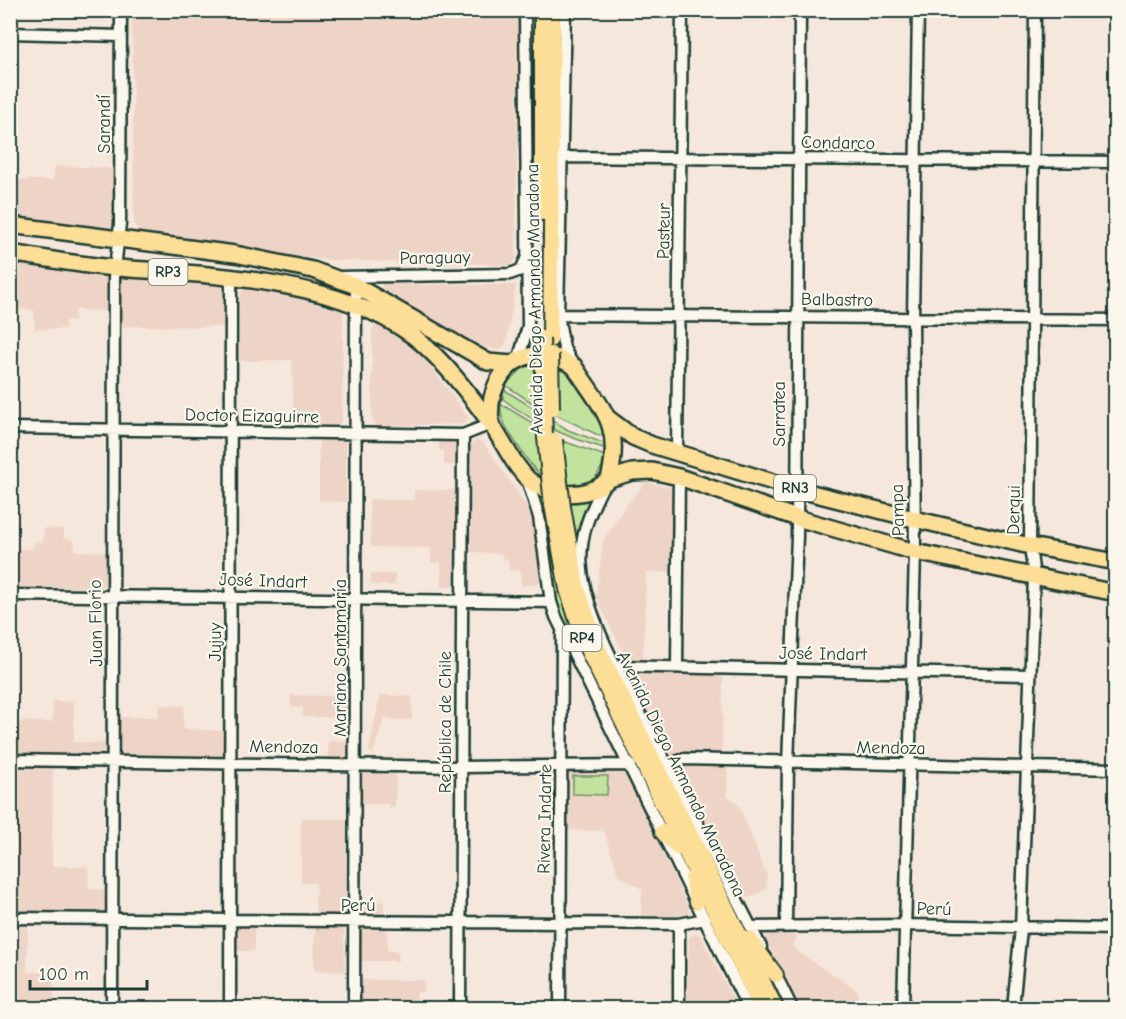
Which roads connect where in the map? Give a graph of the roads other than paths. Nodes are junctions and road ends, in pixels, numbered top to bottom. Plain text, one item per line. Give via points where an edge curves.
1 (121, 10) edge
2 (525, 10) edge
3 (542, 10) edge
4 (553, 10) edge
5 (564, 10) edge
6 (682, 10) edge
7 (800, 10) edge
8 (918, 10) edge
9 (1035, 10) edge
10 (10, 33) edge
11 (121, 36) junction
12 (560, 157) junction
13 (681, 157) junction
14 (798, 159) junction
15 (916, 160) junction
16 (1035, 162) junction
17 (1116, 162) edge
18 (10, 225) edge
19 (119, 237) junction
20 (10, 253) edge
21 (526, 258) junction
22 (115, 268) junction
23 (231, 276) junction
24 (336, 277) junction
25 (356, 286) junction
26 (357, 308) junction
27 (558, 315) junction
28 (679, 315) junction
29 (796, 316) junction
30 (913, 318) junction
31 (1034, 319) junction
32 (1116, 320) edge
33 (546, 339) junction
34 (515, 362) junction
35 (574, 366) junction
36 (607, 418) junction
37 (491, 424) junction
38 (10, 428) edge
39 (115, 429) junction
40 (231, 432) junction
41 (357, 434) junction
42 (463, 435) junction
43 (676, 452) junction
44 (679, 477) junction
45 (527, 478) junction
46 (607, 481) junction
47 (796, 489) junction
48 (557, 506) junction
49 (796, 518) junction
50 (914, 519) junction
51 (1030, 546) junction
52 (915, 552) junction
53 (1116, 562) edge
54 (1034, 577) junction
55 (1116, 593) edge
56 (10, 595) edge
57 (112, 595) junction
58 (231, 596) junction
59 (357, 601) junction
60 (462, 601) junction
61 (551, 602) junction
62 (562, 629) junction
63 (616, 666) junction
64 (677, 666) junction
65 (791, 670) junction
66 (911, 672) junction
67 (1029, 675) junction
68 (10, 760) edge
69 (115, 760) junction
70 (230, 763) junction
71 (788, 763) junction
72 (356, 765) junction
73 (630, 765) junction
74 (667, 765) junction
75 (908, 765) junction
76 (563, 766) junction
77 (461, 767) junction
78 (1029, 768) junction
79 (1116, 770) edge
80 (662, 832) junction
81 (689, 860) junction
82 (697, 902) junction
83 (728, 911) junction
84 (10, 918) edge
85 (113, 918) junction
86 (705, 919) junction
87 (230, 921) junction
88 (355, 921) junction
89 (459, 922) junction
90 (559, 922) junction
91 (679, 924) junction
92 (786, 925) junction
93 (905, 925) junction
94 (751, 927) junction
95 (1021, 928) junction
96 (1116, 928) edge
97 (776, 975) junction
98 (112, 1008) edge
99 (230, 1008) edge
100 (354, 1008) edge
101 (460, 1008) edge
102 (560, 1008) edge
103 (679, 1008) edge
104 (748, 1008) edge
105 (761, 1008) edge
106 (777, 1008) edge
107 (792, 1008) edge
108 (903, 1008) edge
109 (1013, 1008) edge

1 - 11 street, Sarandí
2 - 21 street, Avenida Diego Armando Maradona
3 - 33 main road, Avenida Diego Armando Maradona / RP4
4 - 33 main road, Avenida Diego Armando Maradona / RP4
5 - 12 street, Avenida Diego Armando Maradona
6 - 13 street, Pasteur
7 - 14 street, Sarratea
8 - 15 street, Pampa
9 - 16 street, Derqui
10 - 11 street
11 - 19 street, Sarandí
12 - 13 street, Condarco
12 - 27 street, Avenida Diego Armando Maradona
13 - 14 street, Condarco
13 - 28 street, Pasteur
14 - 15 street, Condarco
14 - 29 street, Sarratea
15 - 16 street, Condarco
15 - 30 street, Pampa
16 - 17 street, Condarco
16 - 31 street, Derqui
18 - 19 highway, RP3
19 - 22 street, Juan Florio
19 - 24 highway, RP3 via 235,254
20 - 22 highway, RP3
21 - 24 street, Paraguay via 521,270 510,274
21 - 34 street, Avenida Diego Armando Maradona via 528,326
22 - 23 highway, RP3
22 - 39 street, Juan Florio
23 - 26 highway, RP3 via 332,298
23 - 40 street, Jujuy
24 - 25 highway, RP3
25 - 26 street, Mariano Santamaría
25 - 34 highway, RP3 via 488,362
26 - 37 highway, RP3 via 417,339 444,365
26 - 41 street, Mariano Santamaría
27 - 28 street, Balbastro
27 - 35 street, Avenida Diego Armando Maradona via 564,348
28 - 29 street, Balbastro
28 - 43 street, Pasteur
29 - 30 street, Balbastro
29 - 47 street, Sarratea
30 - 31 street, Balbastro
30 - 50 street, Pampa
31 - 32 street, Balbastro
31 - 51 street, Derqui
33 - 48 main road, Avenida Diego Armando Maradona / RP4, bridge
34 - 35 highway via 546,355
34 - 37 highway via 496,381
35 - 36 highway, RN3
36 - 43 highway, RN3 via 633,437
36 - 46 highway, RN3 via 615,442
37 - 42 street, Doctor Eizaguirre
37 - 45 highway, RN3
38 - 39 street, Doctor Eizaguirre
39 - 40 street, Doctor Eizaguirre
39 - 57 street, Juan Florio
40 - 41 street, Doctor Eizaguirre
40 - 58 street, Jujuy
41 - 42 street, Doctor Eizaguirre
41 - 59 street, Mariano Santamaría
42 - 60 street, República de Chile
43 - 47 highway, RN3
44 - 46 highway, RN3 via 643,470
44 - 49 highway, RN3
44 - 64 street
45 - 46 highway, RN3 via 550,491 564,493 589,490
45 - 61 street via 539,517
46 - 63 street, Avenida Diego Armando Maradona via 589,512 582,538 582,571 600,631
47 - 49 street, Sarratea
47 - 50 highway, RN3
48 - 81 main road, Avenida Diego Armando Maradona / RP4 via 567,589 585,645
48 - 83 main road, Avenida Diego Armando Maradona / RP4 via 577,586 598,647
49 - 52 highway, RN3
49 - 65 street, Sarratea
50 - 51 highway, RN3
50 - 52 street, Pampa
51 - 53 highway, RN3
51 - 54 street, Derqui
52 - 54 highway, RN3
52 - 66 street, Pampa
54 - 55 highway, RN3
54 - 67 street, Derqui
56 - 57 street, José Indart
57 - 58 street, José Indart
57 - 69 street, Juan Florio
58 - 59 street, José Indart
58 - 70 street, Jujuy
59 - 60 street, José Indart
59 - 72 street, Mariano Santamaría
60 - 61 street, José Indart
60 - 77 street, República de Chile
61 - 62 street
62 - 73 street
62 - 76 street, Rivera Indarte
63 - 64 street, José Indart
63 - 74 street, Avenida Diego Armando Maradona
64 - 65 street, José Indart
65 - 66 street, José Indart
65 - 71 street, Sarratea
66 - 67 street, José Indart
66 - 75 street, Pampa
67 - 78 street, Derqui
68 - 69 street, Mendoza
69 - 70 street, Mendoza
69 - 85 street, Juan Florio
70 - 72 street, Mendoza
70 - 87 street, Jujuy
71 - 74 street, Mendoza via 684,759
71 - 75 street, Mendoza
71 - 92 street, Sarratea
72 - 77 street, Mendoza
72 - 88 street, Mariano Santamaría
73 - 76 street, Mendoza
73 - 80 street
74 - 94 street, Avenida Diego Armando Maradona
75 - 78 street, Mendoza
75 - 93 street, Pampa
76 - 77 street, Mendoza
76 - 90 street, Rivera Indarte
77 - 89 street, República de Chile
78 - 79 street, Mendoza
78 - 95 street, Derqui
80 - 81 main road
80 - 82 street
81 - 82 main road
81 - 105 main road, Avenida Diego Armando Maradona / RP4
82 - 86 street
83 - 97 main road
83 - 106 main road, Avenida Diego Armando Maradona / RP4
84 - 85 street, Perú
85 - 87 street, Perú
85 - 98 street, Juan Florio
86 - 91 street, Perú
86 - 104 street
87 - 88 street, Perú
87 - 99 street, Jujuy
88 - 89 street, Perú
88 - 100 street, Mariano Santamaría
89 - 90 street, Perú
89 - 101 street, República de Chile
90 - 91 street, Perú
90 - 102 street, Rivera Indarte
91 - 103 street
92 - 93 street, Perú
92 - 94 street, Perú
93 - 95 street, Perú
93 - 108 street, Pampa
94 - 97 street, Avenida Diego Armando Maradona
95 - 96 street, Perú
95 - 109 street, Derqui
97 - 107 street, Avenida Diego Armando Maradona

